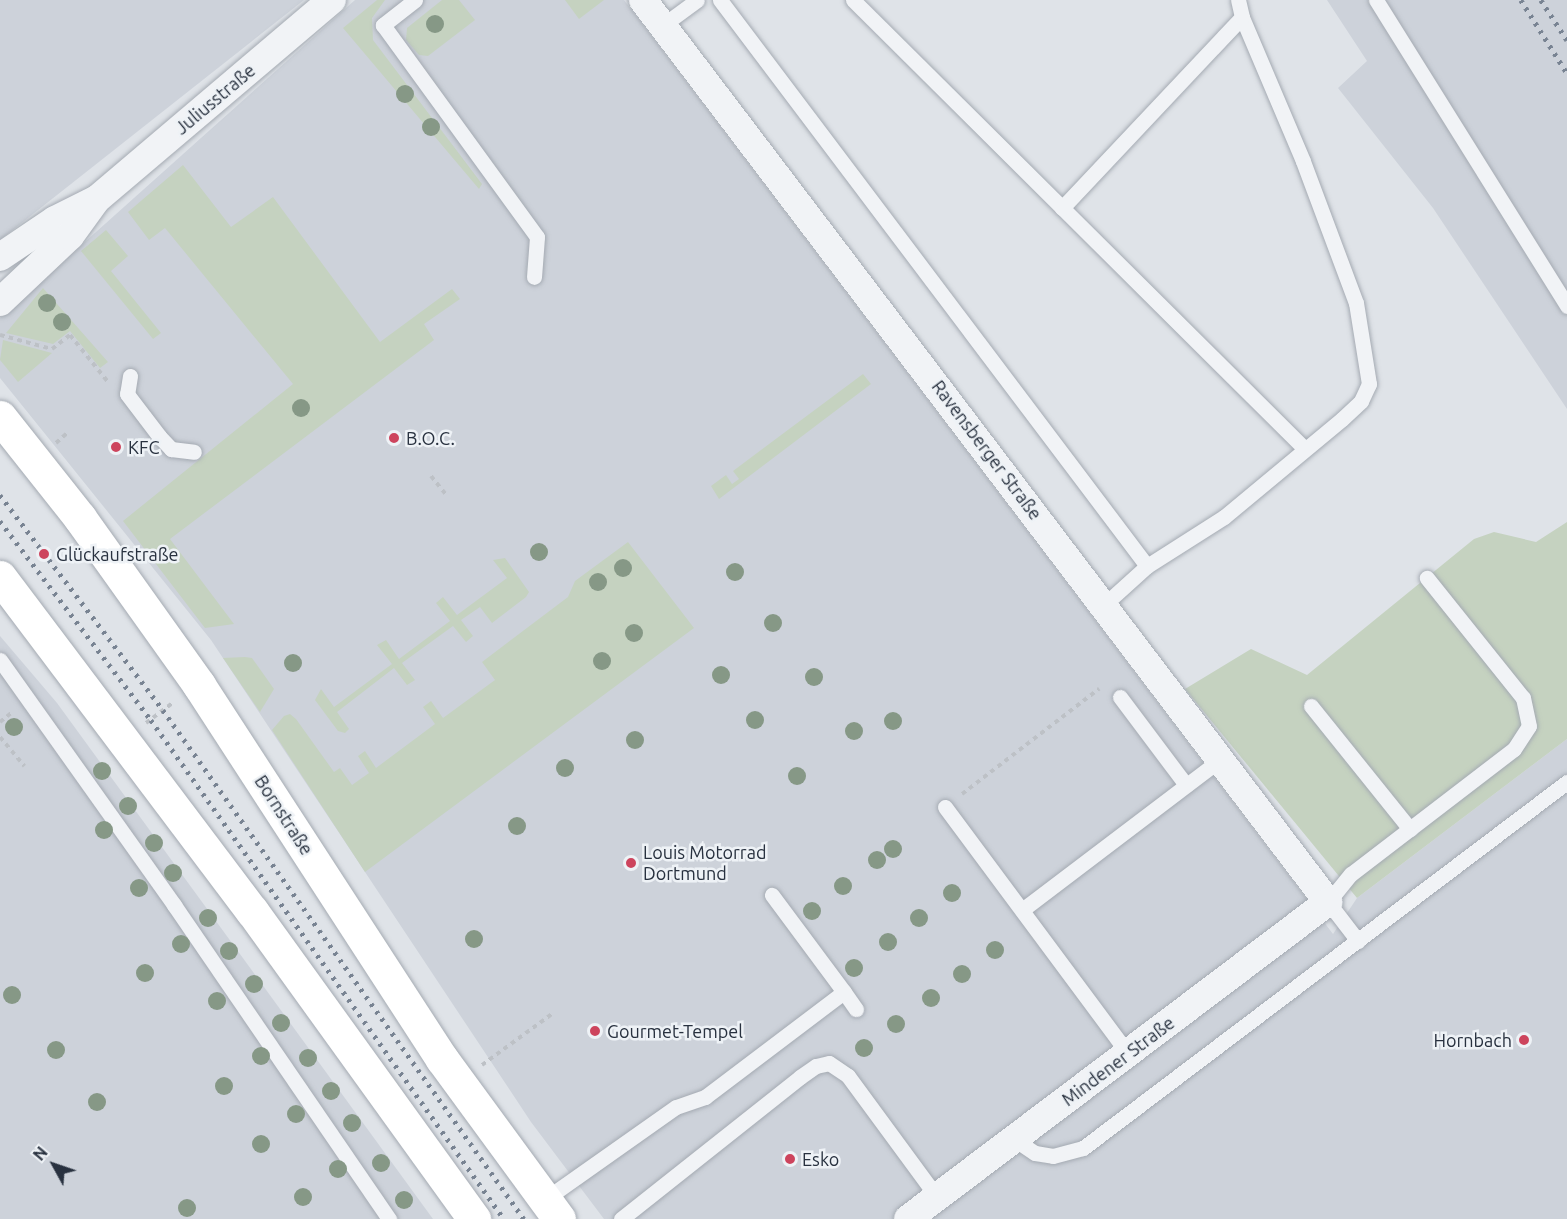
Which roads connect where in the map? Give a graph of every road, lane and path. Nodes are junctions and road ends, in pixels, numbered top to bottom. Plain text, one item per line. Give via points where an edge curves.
1 (332, 0) edge
2 (416, 0) edge
3 (643, 0) edge
4 (697, 0) edge
5 (720, 0) edge
6 (854, 0) edge
7 (1238, 0) edge
8 (1376, 0) edge
9 (1242, 17) junction
10 (663, 25) junction
11 (97, 199) junction
12 (1062, 208) junction
13 (0, 258) edge
14 (534, 277) dead end
15 (0, 302) edge
16 (1567, 306) edge
17 (0, 335) edge
18 (130, 376) dead end
19 (113, 388) dead end
20 (0, 417) edge
21 (67, 433) dead end
22 (54, 446) dead end
23 (1304, 448) junction
24 (194, 452) dead end
25 (432, 476) dead end
26 (447, 496) dead end
27 (1147, 566) junction
28 (0, 577) edge
29 (1427, 578) dead end
30 (1105, 604) junction
31 (0, 660) edge
32 (199, 685) junction
33 (1120, 697) joint
34 (1311, 706) dead end
35 (0, 737) edge
36 (123, 740) junction
37 (1221, 759) junction
38 (24, 766) dead end
39 (1567, 782) edge
40 (1186, 785) junction
41 (945, 807) joint
42 (1410, 829) junction
43 (772, 895) dead end
44 (1328, 902) junction
45 (1022, 910) junction
46 (1358, 941) junction
47 (844, 992) junction
48 (856, 1009) dead end
49 (552, 1014) dead end
50 (1128, 1053) junction
51 (477, 1069) dead end
52 (1014, 1139) junction
53 (937, 1197) junction
54 (551, 1209) edge
55 (389, 1219) edge
56 (474, 1219) edge
57 (621, 1219) edge
58 (908, 1219) edge

1 - 11 street, Juliusstraße
2 - 14 lane via 383,26 537,237
3 - 10 street, Ravensberger Straße
4 - 10 lane
5 - 27 lane
6 - 12 lane
7 - 9 lane
8 - 16 lane
9 - 12 lane
9 - 23 lane via 1303,161 1356,303 1368,364 1369,384 1361,401
10 - 30 street, Ravensberger Straße
11 - 13 street, Juliusstraße via 55,220
11 - 15 street, Juliusstraße via 70,236
12 - 23 lane
17 - 19 path via 52,349 70,335
18 - 24 lane via 127,394 159,436 171,449
20 - 32 main road, Bornstraße via 80,518
21 - 22 path
23 - 27 lane via 1224,517
25 - 26 path
27 - 30 lane
28 - 36 main road
29 - 42 lane via 1523,698 1529,726 1514,749
30 - 37 street, Ravensberger Straße
31 - 55 lane via 168,896
32 - 36 path
32 - 54 main road, Bornstraße via 436,1050
33 - 40 lane
33 - 41 path via 1114,702 1102,687
34 - 42 lane
35 - 38 path
36 - 56 main road
37 - 40 lane
37 - 44 street, Ravensberger Straße
39 - 46 lane
40 - 45 lane
41 - 45 lane
42 - 44 lane via 1351,874
43 - 47 lane
44 - 46 lane
44 - 50 street, Mindener Straße
45 - 50 lane
46 - 52 lane via 1083,1148 1053,1156 1035,1153
47 - 48 lane
47 - 54 lane via 705,1097 676,1107
49 - 51 path
50 - 52 street, Mindener Straße
52 - 53 street, Mindener Straße
53 - 57 lane via 848,1076 829,1063 800,1077
53 - 58 street, Mindener Straße

